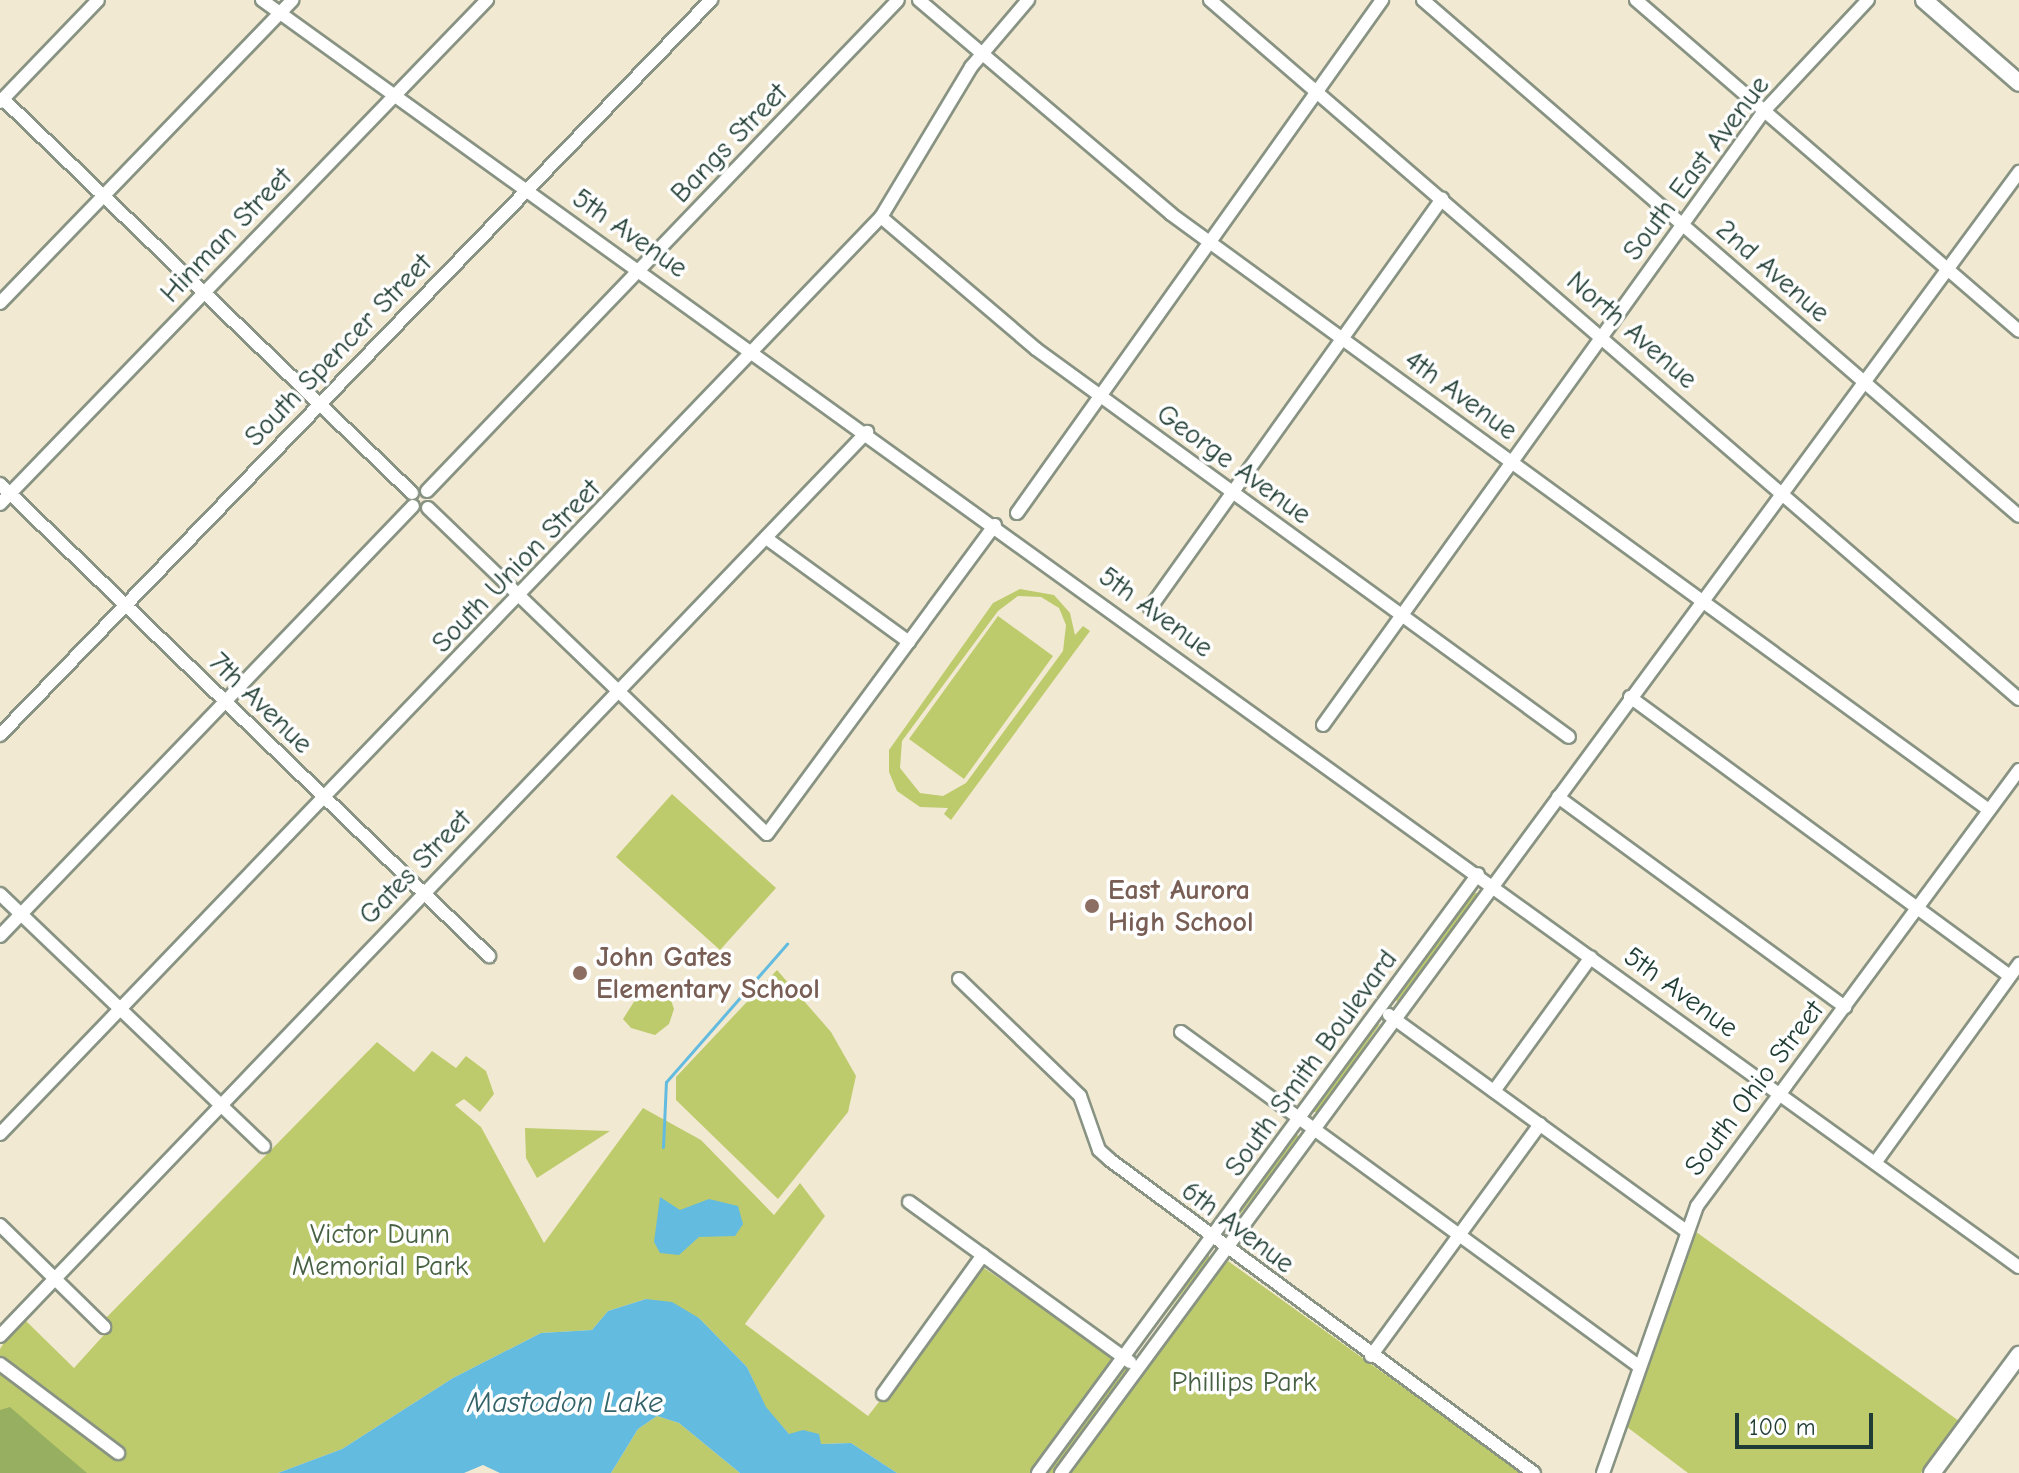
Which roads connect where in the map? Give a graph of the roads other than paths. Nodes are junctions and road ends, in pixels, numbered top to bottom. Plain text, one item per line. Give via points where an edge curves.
1 (98, 0) edge
2 (262, 0) edge
3 (293, 0) edge
4 (487, 0) edge
5 (711, 0) edge
6 (898, 0) edge
7 (919, 0) edge
8 (1028, 0) edge
9 (1210, 0) edge
10 (1382, 0) edge
11 (1423, 0) edge
12 (1636, 0) edge
13 (1868, 0) edge
14 (1924, 0) edge
15 (280, 14) junction
16 (981, 53) junction
17 (2019, 83) edge
18 (1317, 91) junction
19 (394, 96) junction
20 (1, 100) edge
21 (1764, 111) junction
22 (2019, 172) edge
23 (529, 191) junction
24 (103, 195) junction
25 (1442, 199) junction
26 (881, 217) junction
27 (1682, 223) junction
28 (1210, 241) junction
29 (1947, 269) junction
30 (641, 270) junction
31 (203, 292) junction
32 (0, 303) edge
33 (2019, 331) edge
34 (1602, 334) junction
35 (1342, 338) junction
36 (754, 352) junction
37 (1863, 381) junction
38 (1099, 395) junction
39 (320, 403) junction
40 (867, 432) junction
41 (1511, 462) junction
42 (0, 484) edge
43 (427, 491) junction
44 (1233, 492) junction
45 (10, 493) junction
46 (1782, 494) junction
47 (413, 500) junction
48 (0, 504) edge
49 (428, 508) junction
50 (1017, 513) dead end
51 (2019, 516) edge
52 (995, 525) junction
53 (766, 538) junction
54 (520, 597) junction
55 (1699, 601) junction
56 (125, 605) junction
57 (1150, 608) dead end
58 (1402, 615) junction
59 (909, 642) junction
60 (617, 691) junction
61 (1630, 697) junction
62 (2019, 699) edge
63 (224, 701) junction
64 (1323, 725) dead end
65 (0, 735) edge
66 (1569, 737) dead end
67 (2019, 770) edge
68 (1558, 797) junction
69 (326, 798) junction
70 (1989, 810) junction
71 (1478, 874) junction
72 (1494, 886) junction
73 (424, 893) junction
74 (0, 894) edge
75 (1917, 908) junction
76 (21, 915) junction
77 (0, 936) edge
78 (489, 956) dead end
79 (1591, 957) junction
80 (2019, 964) edge
81 (2010, 976) junction
82 (959, 979) dead end
83 (1845, 1007) junction
84 (1380, 1008) junction
85 (120, 1009) junction
86 (1395, 1019) junction
87 (1181, 1032) dead end
88 (1494, 1091) junction
89 (1780, 1093) junction
90 (220, 1104) junction
91 (1300, 1119) junction
92 (1540, 1124) junction
93 (1316, 1130) junction
94 (0, 1134) edge
95 (264, 1146) dead end
96 (1875, 1163) junction
97 (909, 1202) dead end
98 (0, 1225) edge
99 (1685, 1230) junction
100 (1459, 1234) junction
101 (1213, 1239) junction
102 (1227, 1249) junction
103 (983, 1255) junction
104 (2019, 1267) edge
105 (54, 1278) junction
106 (104, 1327) dead end
107 (0, 1336) edge
108 (2019, 1355) edge
109 (1371, 1356) junction
110 (1124, 1357) junction
111 (1640, 1367) junction
112 (1139, 1368) junction
113 (2, 1369) edge
114 (883, 1394) dead end
115 (118, 1453) dead end
116 (1038, 1473) edge
117 (1061, 1473) edge
118 (1534, 1473) edge
119 (1603, 1473) edge
120 (1932, 1473) edge

1 - 20 street
2 - 15 street, 5th Avenue
3 - 15 street
4 - 19 street, Hinman Street
5 - 23 street, South Spencer Street
6 - 30 street, Bangs Street
7 - 16 street, 4th Avenue
8 - 16 street, South Union Street
9 - 18 street, North Avenue
10 - 18 street
11 - 27 street, 2nd Avenue
12 - 21 street
13 - 21 street, South East Avenue
14 - 17 main road
15 - 19 street, 5th Avenue
15 - 24 street
16 - 26 street, South Union Street
16 - 28 street, 4th Avenue via 1152,199
18 - 25 street, North Avenue
18 - 28 street
19 - 23 street, 5th Avenue
19 - 31 street, Hinman Street
20 - 24 street
21 - 27 street, South East Avenue
21 - 29 street
22 - 29 street, South Smith Boulevard
23 - 30 street, 5th Avenue
23 - 39 street, South Spencer Street
24 - 31 street
24 - 32 street
25 - 34 street, North Avenue
25 - 35 street
26 - 36 street, South Union Street
26 - 38 street, George Avenue via 1036,349
27 - 34 street, South East Avenue
27 - 37 street, 2nd Avenue
28 - 35 street, 4th Avenue
28 - 38 street
29 - 33 street
29 - 37 street, South Smith Boulevard
30 - 36 street, 5th Avenue
30 - 43 street, Bangs Street
31 - 39 street
31 - 45 street, Hinman Street
34 - 41 street, South East Avenue
34 - 46 street, North Avenue
35 - 41 street, 4th Avenue
35 - 44 street
36 - 40 street, 5th Avenue
36 - 54 street, South Union Street
37 - 46 street, South Smith Boulevard
37 - 51 street, 2nd Avenue
38 - 44 street, George Avenue
38 - 50 street
39 - 47 street
39 - 56 street, South Spencer Street
40 - 52 street, 5th Avenue
40 - 53 street, Gates Street
41 - 55 street, 4th Avenue
41 - 58 street, South East Avenue
42 - 45 street, 7th Avenue
43 - 47 street
43 - 49 street
44 - 57 street
44 - 58 street, George Avenue
45 - 48 street, Hinman Street
45 - 56 street, 7th Avenue
46 - 55 street, South Smith Boulevard
46 - 62 street, North Avenue
47 - 49 street
47 - 63 street
49 - 54 street
52 - 59 street
52 - 71 street, 5th Avenue
53 - 59 street
53 - 60 street, Gates Street
54 - 60 street
54 - 69 street, South Union Street
55 - 61 street, South Smith Boulevard
55 - 70 street, 4th Avenue
56 - 63 street, 7th Avenue
56 - 65 street, South Spencer Street
58 - 64 street, South East Avenue
58 - 66 street, George Avenue
59 - 60 street via 767,834
60 - 73 street, Gates Street
61 - 68 street, South Smith Boulevard
61 - 75 street
63 - 69 street, 7th Avenue
63 - 76 street
67 - 70 street, South Ohio Street
68 - 72 street, South Smith Boulevard
68 - 83 street
69 - 73 street, 7th Avenue
69 - 85 street, South Union Street
70 - 75 street, South Ohio Street
71 - 72 street, 5th Avenue
71 - 84 street, South Smith Boulevard
72 - 79 street, 5th Avenue
72 - 86 street, South Smith Boulevard
73 - 78 street, 7th Avenue
73 - 90 street, Gates Street
74 - 76 street
75 - 81 street
75 - 83 street, South Ohio Street
76 - 77 street
76 - 85 street
79 - 88 street
79 - 89 street, 5th Avenue
80 - 81 street
81 - 96 street
82 - 101 street, 6th Avenue via 1080,1096 1099,1150
83 - 89 street, South Ohio Street
84 - 86 street
84 - 91 street, South Smith Boulevard
85 - 90 street
85 - 94 street, South Union Street
86 - 88 street
86 - 93 street, South Smith Boulevard
87 - 91 street
88 - 92 street
89 - 96 street, 5th Avenue
89 - 99 street, South Ohio Street
90 - 95 street
90 - 105 street, Gates Street
91 - 93 street
91 - 101 street, South Smith Boulevard
92 - 99 street
92 - 100 street
93 - 100 street
93 - 102 street, South Smith Boulevard
96 - 104 street, 5th Avenue
97 - 103 street
98 - 105 street
99 - 111 street, South Ohio Street
100 - 109 street
100 - 111 street
101 - 102 street, 6th Avenue
101 - 110 street, South Smith Boulevard
102 - 109 street, 6th Avenue
102 - 112 street, South Smith Boulevard
103 - 110 street
103 - 114 street
105 - 106 street
105 - 107 street, Gates Street
108 - 120 main road
109 - 118 street, 6th Avenue
110 - 112 street
110 - 116 street, South Smith Boulevard
111 - 119 street, South Ohio Street
112 - 117 street, South Smith Boulevard
113 - 115 street

